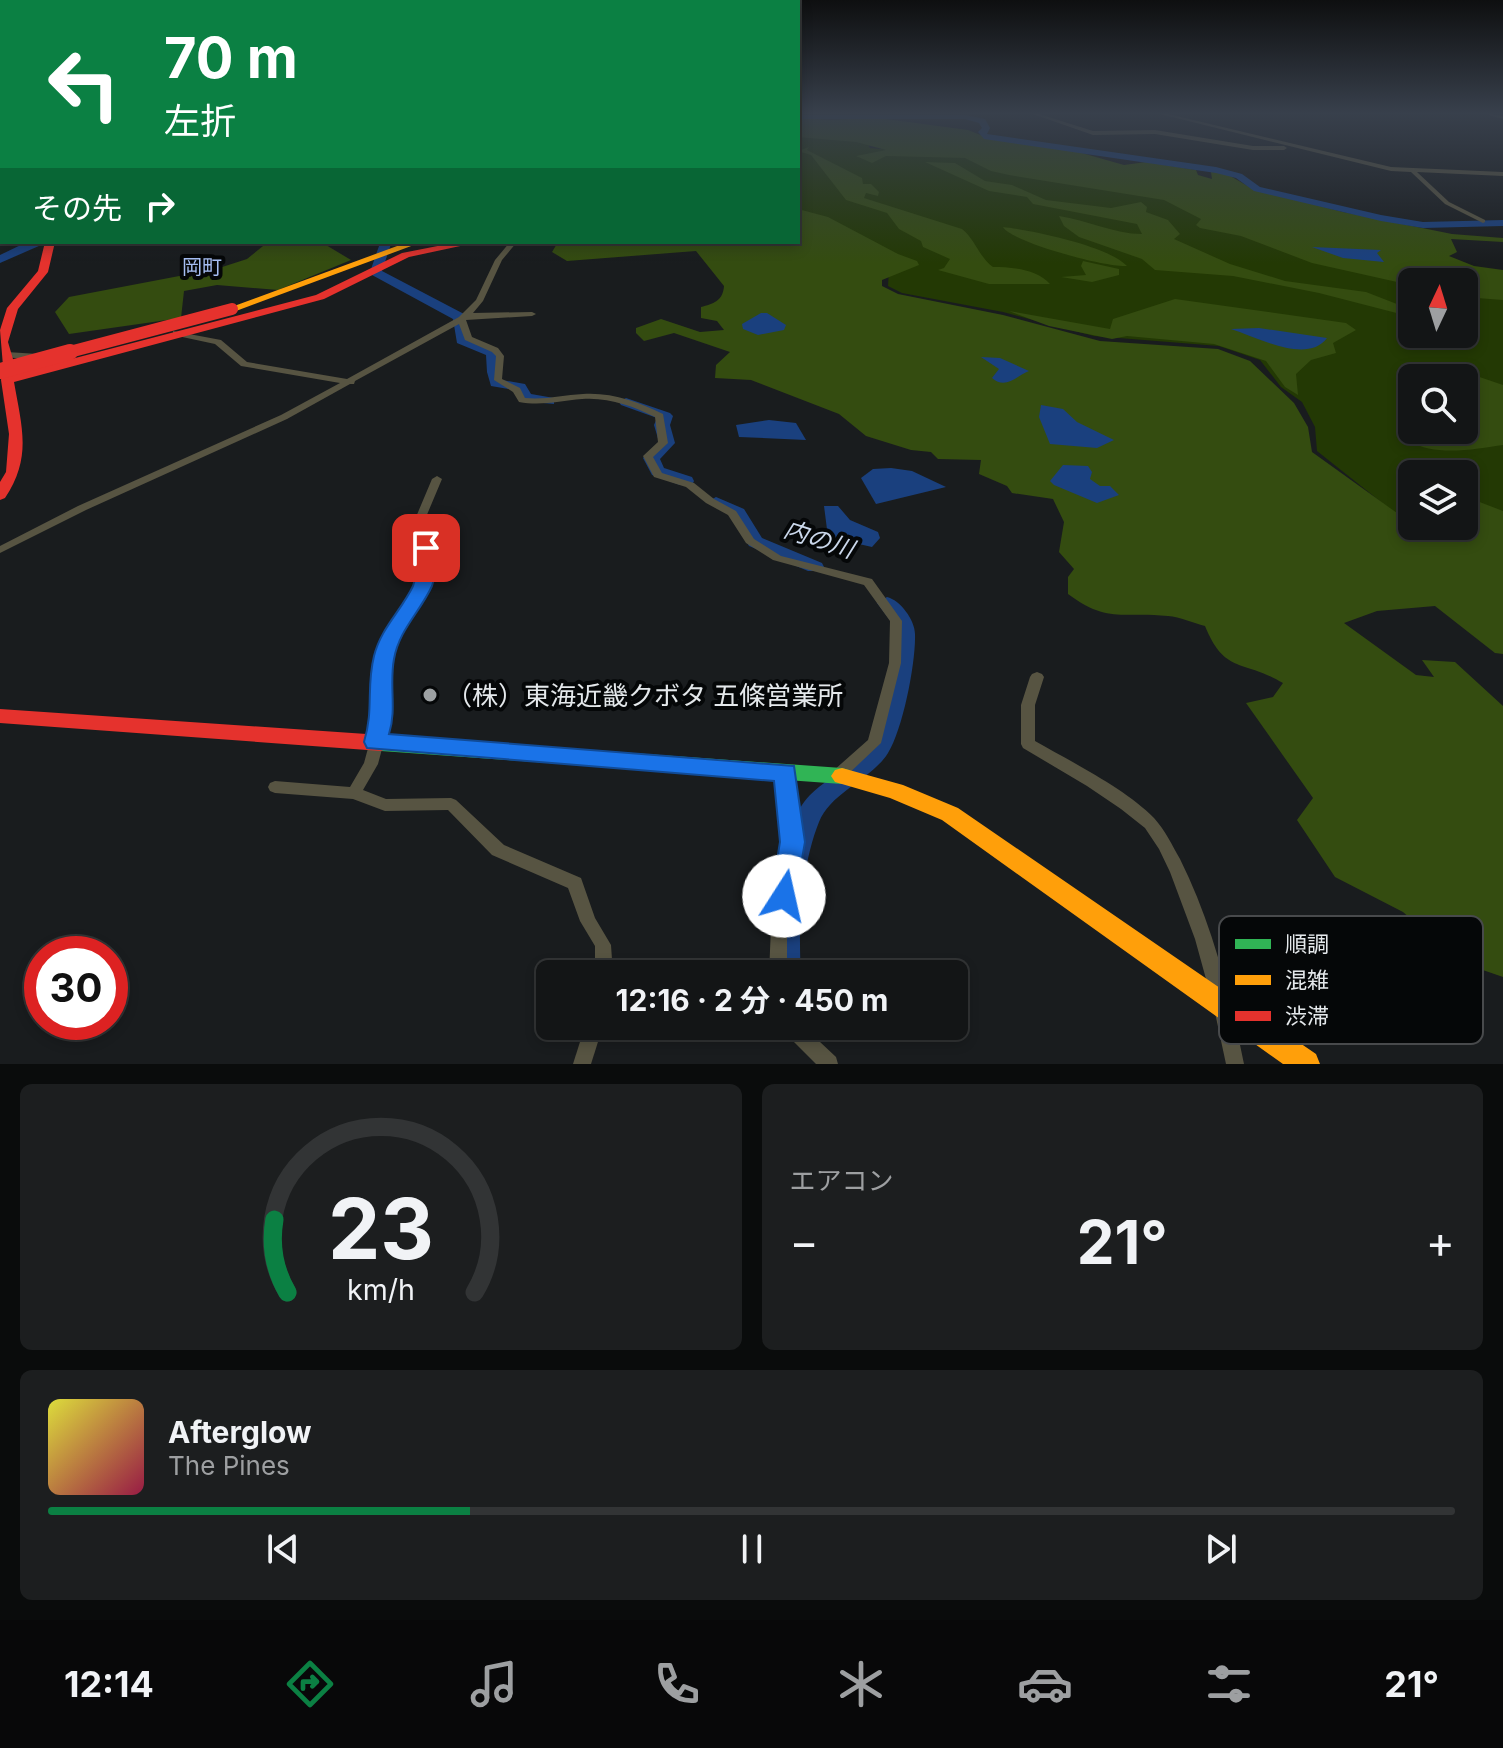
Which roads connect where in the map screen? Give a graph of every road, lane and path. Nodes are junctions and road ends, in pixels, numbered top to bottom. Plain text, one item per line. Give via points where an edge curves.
1 (1373, 164) edge
2 (1414, 172) junction
3 (1503, 174) edge
4 (1483, 221) dead end
5 (50, 244) edge
6 (412, 244) edge
7 (464, 244) edge
8 (512, 244) edge
9 (532, 314) dead end
10 (460, 319) junction
11 (181, 333) junction
12 (3, 365) edge
13 (351, 382) junction
14 (437, 479) dead end
15 (0, 495) edge
16 (0, 550) edge
17 (1037, 677) dead end
18 (0, 716) edge
19 (376, 742) junction
20 (785, 772) junction
21 (838, 775) junction
22 (275, 787) dead end
23 (354, 793) junction
24 (604, 960) edge
25 (778, 960) edge
26 (1219, 991) edge
27 (1219, 1004) edge
28 (590, 1040) edge
29 (804, 1040) edge
30 (1231, 1044) edge
31 (1277, 1044) edge
32 (582, 1064) edge
33 (829, 1064) edge
34 (1235, 1064) edge
35 (1306, 1064) edge

1 - 2 street
2 - 3 street
2 - 4 street via 1447,203
5 - 12 main road via 43,272 13,308
6 - 12 main road, bridge via 232,309
7 - 11 main road via 401,257 320,297
8 - 10 street via 499,256 482,301
9 - 10 street
10 - 13 street
10 - 21 street via 468,338 500,356 498,376 522,400 586,396 660,416 663,443 648,456 658,475 690,485 732,513 750,541 777,558 868,582 896,621 895,663 874,743
11 - 12 main road
11 - 13 street via 218,342 244,364
12 - 15 main road via 16,434 13,472
13 - 16 street
14 - 19 street via 421,517 424,584 391,634 380,689 384,715
17 - 26 street via 1028,705 1028,744 1134,811 1159,835
18 - 19 main road
19 - 20 main road
19 - 23 street via 371,764
20 - 21 main road
20 - 25 street via 793,842
21 - 27 main road via 905,792 950,814
22 - 23 street
23 - 24 street via 385,805 451,804 498,850 575,883 603,945
28 - 32 street
29 - 33 street
30 - 34 street
31 - 35 main road

